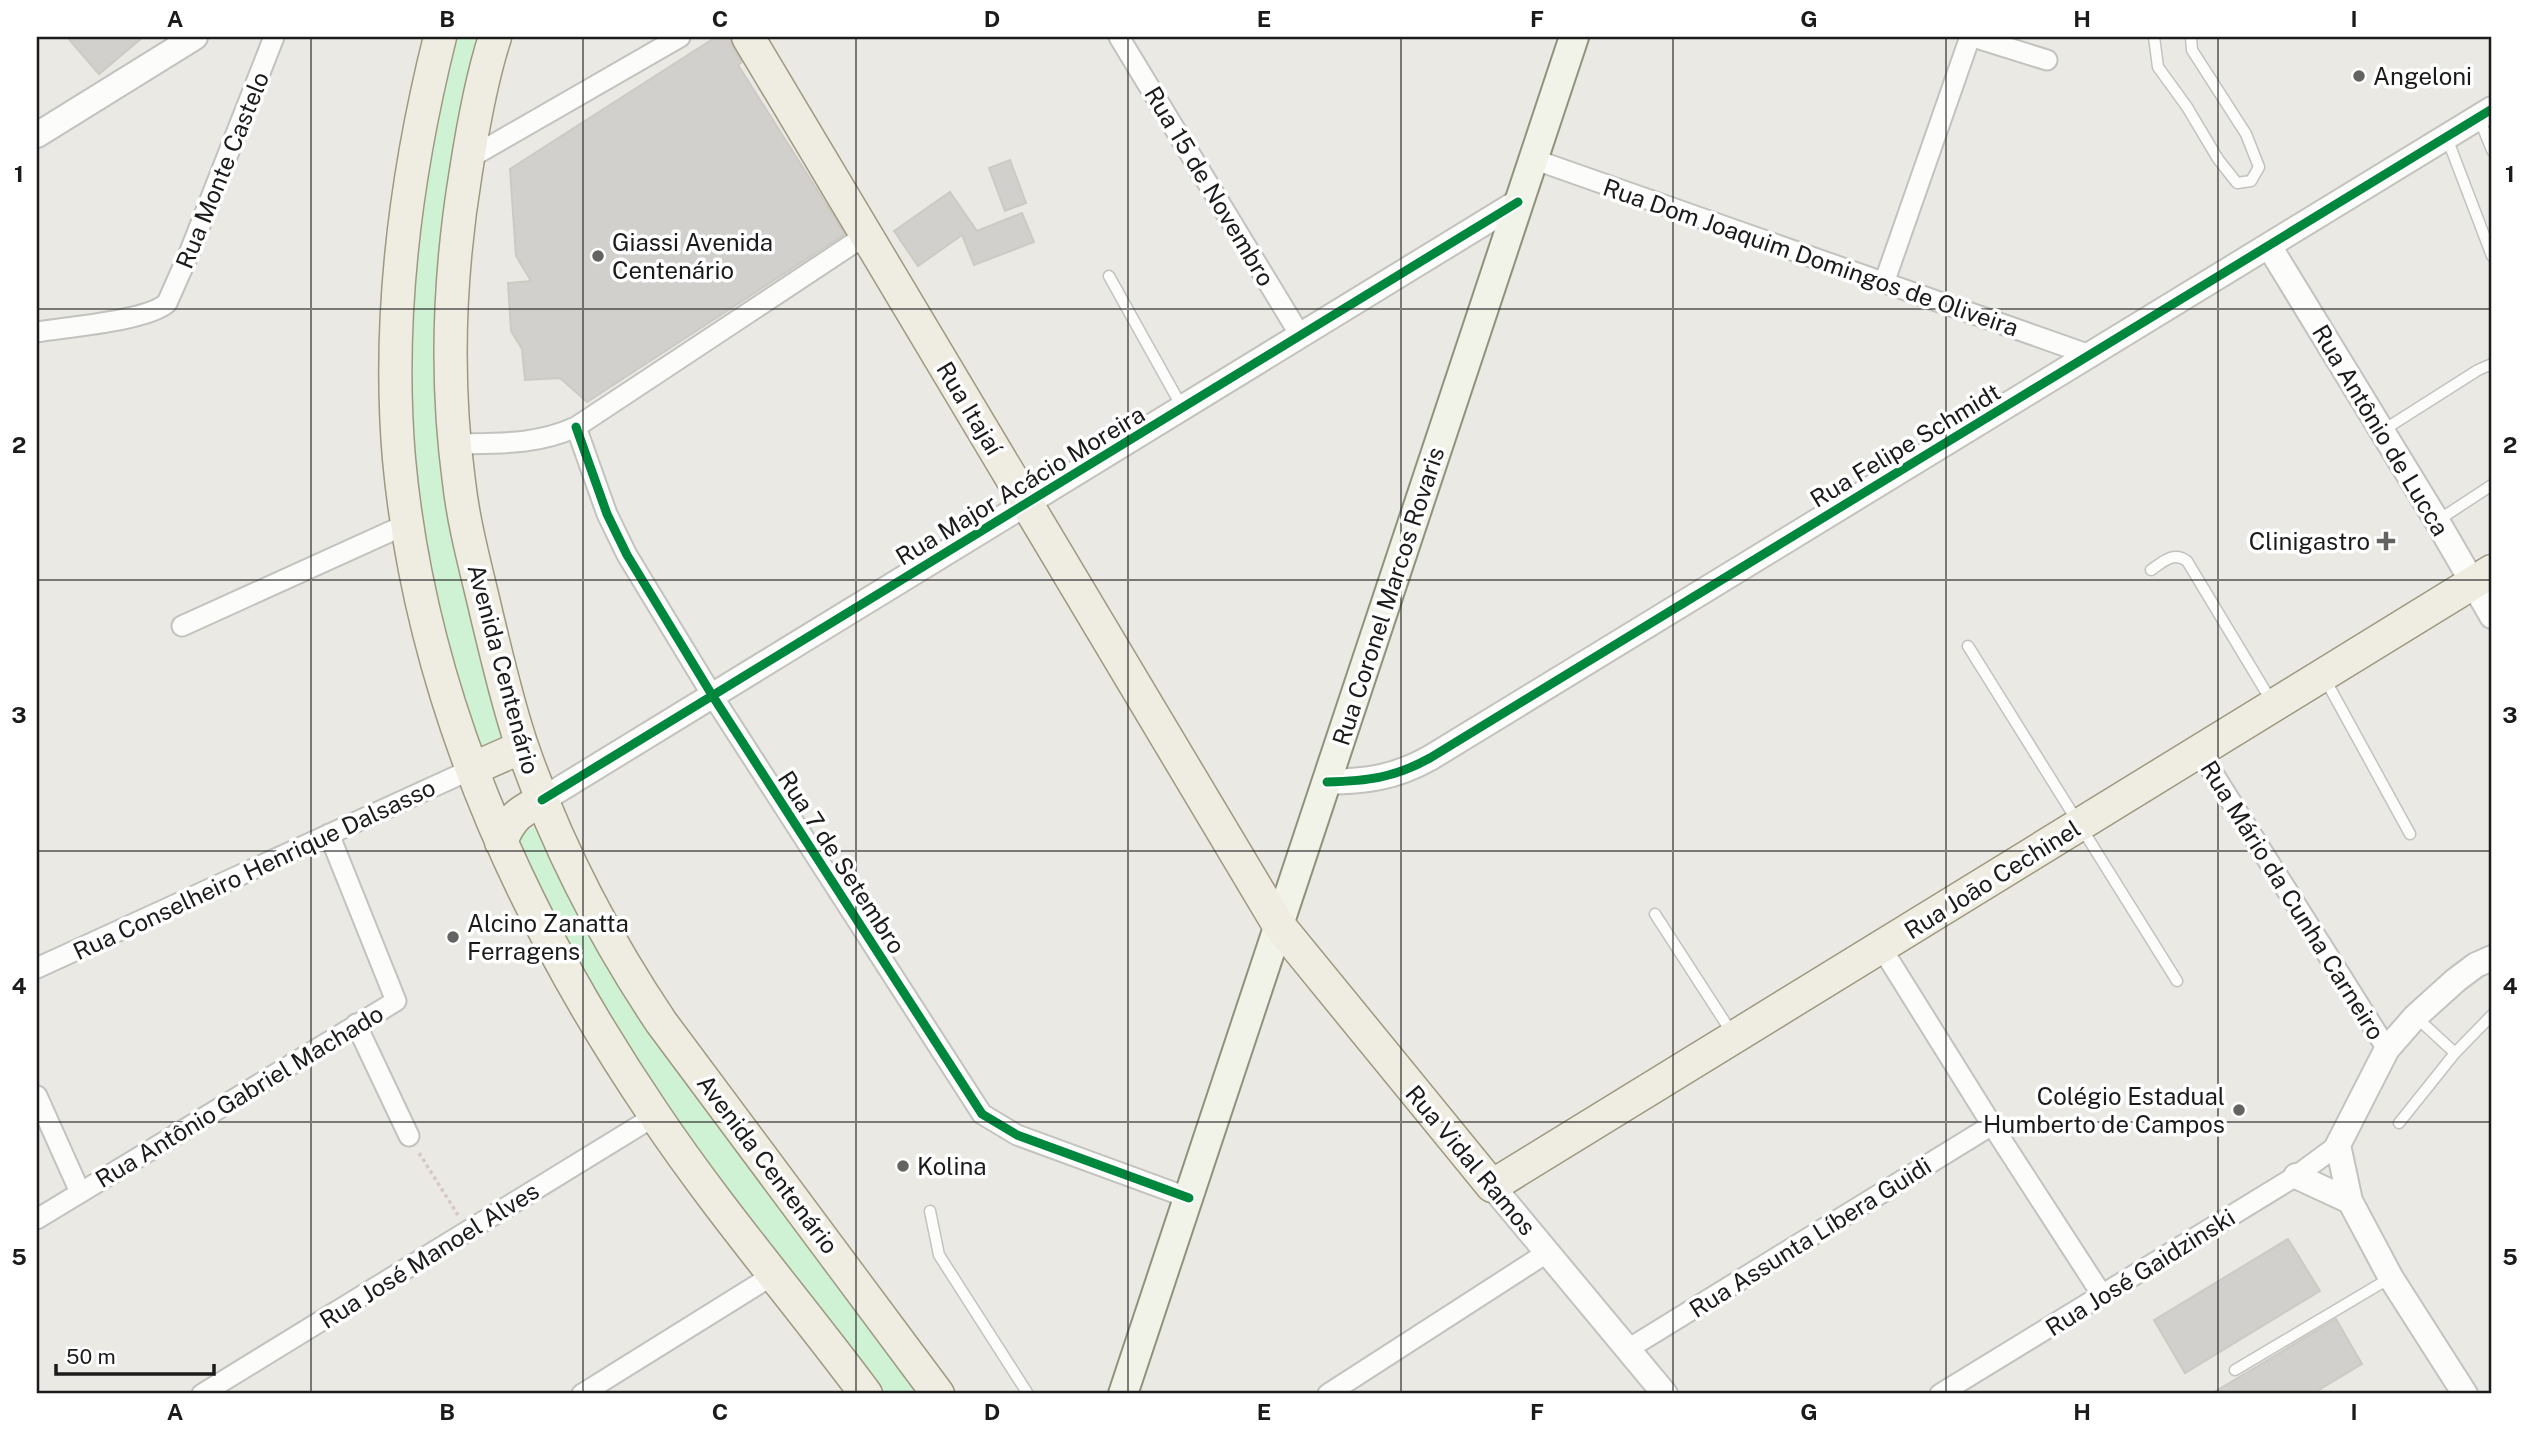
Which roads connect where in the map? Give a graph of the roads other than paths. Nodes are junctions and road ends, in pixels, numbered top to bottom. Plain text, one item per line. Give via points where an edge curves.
1 (195, 37) edge
2 (274, 37) edge
3 (440, 37) edge
4 (495, 37) edge
5 (680, 37) edge
6 (748, 37) edge
7 (1119, 37) edge
8 (1574, 37) edge
9 (1972, 37) edge
10 (2154, 37) edge
11 (2191, 37) edge
12 (2047, 60) dead end
13 (2485, 113) edge
14 (37, 135) edge
15 (2446, 137) junction
16 (2492, 150) edge
17 (468, 159) junction
18 (1533, 159) junction
19 (1518, 202) junction
20 (866, 235) junction
21 (2269, 246) junction
22 (2492, 256) edge
23 (1109, 276) dead end
24 (1884, 283) junction
25 (37, 332) edge
26 (1300, 335) junction
27 (2090, 355) junction
28 (2492, 364) edge
29 (1182, 408) junction
30 (576, 427) junction
31 (2382, 431) junction
32 (456, 444) junction
33 (2492, 485) edge
34 (1026, 503) junction
35 (2437, 521) junction
36 (407, 524) junction
37 (2151, 570) dead end
38 (2482, 577) edge
39 (2492, 616) edge
40 (182, 626) dead end
41 (1968, 646) dead end
42 (2323, 676) junction
43 (712, 695) junction
44 (2274, 705) junction
45 (522, 747) junction
46 (2199, 751) junction
47 (472, 769) junction
48 (1327, 782) junction
49 (542, 800) junction
50 (2079, 825) junction
51 (329, 834) junction
52 (2410, 834) dead end
53 (501, 842) junction
54 (1655, 914) dead end
55 (1278, 924) junction
56 (1881, 947) junction
57 (2492, 958) edge
58 (37, 968) edge
59 (2177, 981) dead end
60 (2492, 1015) edge
61 (2415, 1017) junction
62 (356, 1024) junction
63 (1734, 1037) junction
64 (2387, 1049) junction
65 (2455, 1053) junction
66 (37, 1096) edge
67 (655, 1116) junction
68 (2399, 1123) dead end
69 (1992, 1125) junction
70 (409, 1136) road end
71 (2338, 1145) junction
72 (2296, 1176) junction
73 (1492, 1186) junction
74 (80, 1192) junction
75 (1189, 1198) junction
76 (2350, 1201) junction
77 (930, 1211) dead end
78 (37, 1219) edge
79 (1548, 1252) junction
80 (773, 1275) junction
81 (2391, 1278) junction
82 (2102, 1295) junction
83 (1628, 1349) junction
84 (2235, 1370) dead end
85 (202, 1394) edge
86 (582, 1394) edge
87 (866, 1394) edge
88 (938, 1394) edge
89 (1028, 1394) edge
90 (1123, 1394) edge
91 (1328, 1394) edge
92 (1665, 1394) edge
93 (1940, 1394) edge
94 (2465, 1394) edge

1 - 14 street
2 - 25 street, Rua Monte Castelo via 167,303 143,314
3 - 36 main road via 415,150 400,280 396,400
4 - 17 main road, Avenida Centenário
5 - 17 street
6 - 20 main road, Rua Itajaí
7 - 26 street, Rua 15 de Novembro
8 - 18 main road, Rua Coronel Marcos Rovaris
9 - 12 street
9 - 24 street
10 - 11 lane via 2158,67 2218,159 2237,183 2251,181 2259,167 2246,134 2192,50
13 - 15 street, Rua Felipe Schmidt
13 - 16 lane
15 - 21 street, Rua Felipe Schmidt
15 - 22 lane
17 - 32 main road, Avenida Centenário via 451,293 450,371
18 - 19 main road, Rua Coronel Marcos Rovaris
18 - 24 street, Rua Dom Joaquim Domingos de Oliveira
19 - 26 street, Rua Major Acácio Moreira
19 - 48 main road, Rua Coronel Marcos Rovaris
20 - 30 street
20 - 34 main road, Rua Itajaí
21 - 27 street, Rua Felipe Schmidt
21 - 31 street, Rua Antônio de Lucca
23 - 29 lane
24 - 27 street, Rua Dom Joaquim Domingos de Oliveira
26 - 29 street, Rua Major Acácio Moreira
27 - 48 street, Rua Felipe Schmidt via 1410,770 1392,777
28 - 31 lane
29 - 34 street, Rua Major Acácio Moreira
30 - 32 street via 553,438 527,442
30 - 43 street, Rua 7 de Setembro via 627,555
31 - 35 street, Rua Antônio de Lucca
32 - 45 main road, Avenida Centenário via 466,523
33 - 35 lane
34 - 43 street, Rua Major Acácio Moreira
34 - 55 main road, Rua Itajaí
35 - 38 street, Rua Antônio de Lucca
36 - 40 street
36 - 47 main road via 428,630
37 - 44 lane via 2172,556 2187,561
38 - 39 street, Rua Antônio de Lucca
38 - 42 main road, Rua João Cechinel
41 - 50 lane
42 - 44 main road, Rua João Cechinel
42 - 52 lane
43 - 49 street, Rua Major Acácio Moreira
43 - 75 street, Rua 7 de Setembro via 982,1114 1017,1135
44 - 46 main road, Rua João Cechinel
45 - 47 main road
45 - 49 main road, Avenida Centenário
46 - 50 main road, Rua João Cechinel
46 - 64 street, Rua Mário da Cunha Carneiro
47 - 51 street, Rua Conselheiro Henrique Dalsasso
47 - 53 main road
48 - 55 main road, Rua Coronel Marcos Rovaris
49 - 53 main road via 517,813
49 - 88 main road, Avenida Centenário via 573,872 634,981
50 - 56 main road, Rua João Cechinel
50 - 59 lane
51 - 58 street, Rua Conselheiro Henrique Dalsasso
51 - 62 street, Rua Antônio Gabriel Machado via 396,1001
53 - 67 main road via 554,952
54 - 63 lane
55 - 73 main road, Rua Vidal Ramos
55 - 75 main road, Rua Coronel Marcos Rovaris
56 - 63 main road, Rua João Cechinel
56 - 69 street
57 - 61 street via 2456,980
60 - 65 lane
61 - 64 street
61 - 65 lane
62 - 70 street
62 - 74 street, Rua Antônio Gabriel Machado
63 - 73 main road, Rua João Cechinel
64 - 71 street
65 - 68 lane
66 - 74 street
67 - 80 main road
67 - 85 street, Rua José Manoel Alves
69 - 82 street
69 - 83 street, Rua Assunta Líbera Guidi
71 - 72 street, Rua José Gaidzinski
71 - 76 street
72 - 76 street
72 - 82 street, Rua José Gaidzinski
73 - 79 street, Rua Vidal Ramos
74 - 78 street, Rua Antônio Gabriel Machado
75 - 90 main road, Rua Coronel Marcos Rovaris
76 - 81 street
77 - 89 lane via 939,1255
79 - 83 street, Rua Vidal Ramos
79 - 91 street
80 - 86 street
80 - 87 main road
81 - 84 lane
81 - 94 street
82 - 93 street, Rua José Gaidzinski
83 - 92 street, Rua Vidal Ramos

